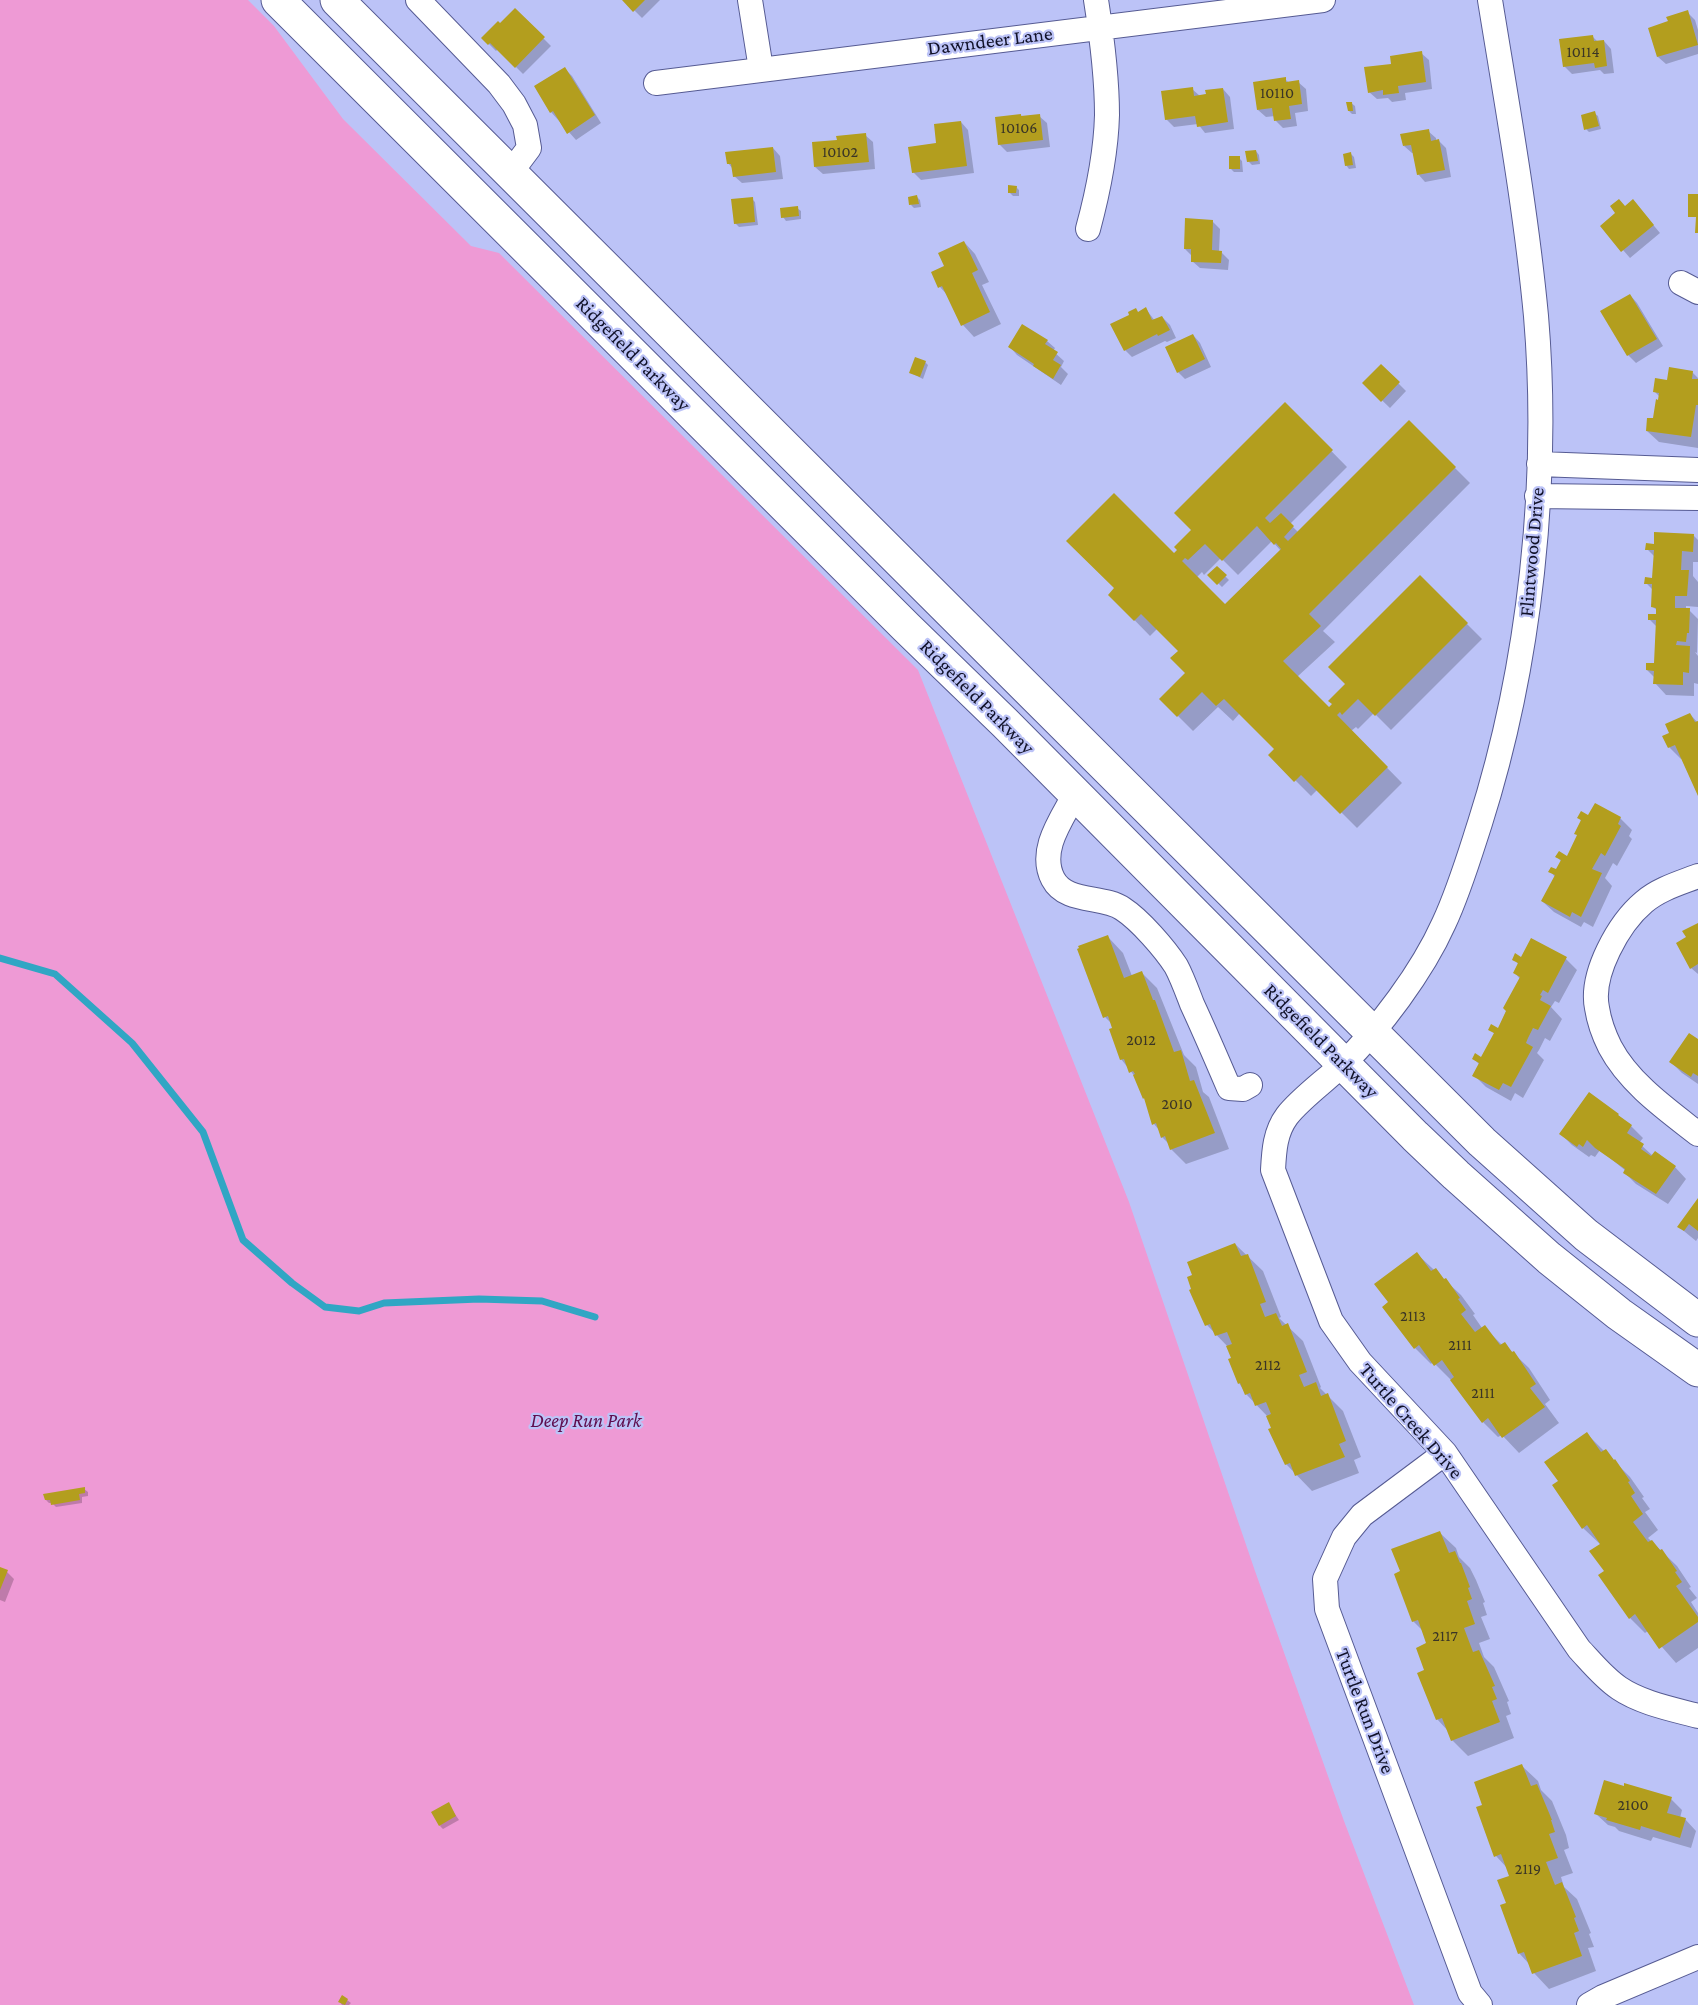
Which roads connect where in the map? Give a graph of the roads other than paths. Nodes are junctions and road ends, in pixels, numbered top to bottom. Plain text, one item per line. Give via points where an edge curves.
1 (278, 0) edge
2 (337, 0) edge
3 (418, 0) edge
4 (750, 0) edge
5 (1096, 0) edge
6 (1323, 0) edge
7 (1491, 0) edge
8 (1101, 28) junction
9 (761, 69) junction
10 (656, 83) dead end
11 (511, 172) junction
12 (1088, 229) dead end
13 (1539, 464) junction
14 (1698, 470) edge
15 (1537, 496) junction
16 (1698, 498) edge
17 (1075, 794) junction
18 (1698, 876) edge
19 (1372, 1033) junction
20 (1343, 1063) junction
21 (1250, 1085) dead end
22 (1698, 1134) edge
23 (1698, 1320) edge
24 (1698, 1370) edge
25 (1445, 1453) junction
26 (1698, 1716) edge
27 (1698, 1958) edge
28 (1480, 2005) edge
29 (1589, 2005) edge

1 - 17 main road, Ridgefield Parkway
2 - 11 main road
3 - 11 street via 514,104 525,125 529,148
4 - 9 street
5 - 8 street
6 - 8 street, Dawndeer Lane
7 - 13 street, Flintwood Drive via 1535,308
8 - 9 street, Dawndeer Lane
8 - 12 street via 1107,116 1098,191
9 - 10 street, Dawndeer Lane
11 - 19 main road
13 - 14 street
13 - 15 street, Flintwood Drive
15 - 16 street
15 - 19 street, Flintwood Drive via 1526,624 1490,794 1444,924
17 - 20 main road, Ridgefield Parkway
17 - 21 street via 1048,849 1053,880 1069,893 1123,909 1152,936 1176,966 1229,1088
18 - 22 street via 1645,901 1626,921 1602,967 1596,1006 1611,1048 1632,1076
19 - 20 street, Flintwood Drive
19 - 23 main road via 1541,1196
20 - 24 main road, Ridgefield Parkway via 1440,1160 1549,1258
20 - 25 street, Turtle Creek Drive via 1287,1115 1275,1145 1274,1170 1331,1321 1360,1362
25 - 26 street, Turtle Creek Drive via 1579,1649 1602,1674 1636,1697
25 - 28 street, Turtle Run Drive via 1362,1515 1344,1537 1325,1579 1327,1608 1470,1993
27 - 29 street

